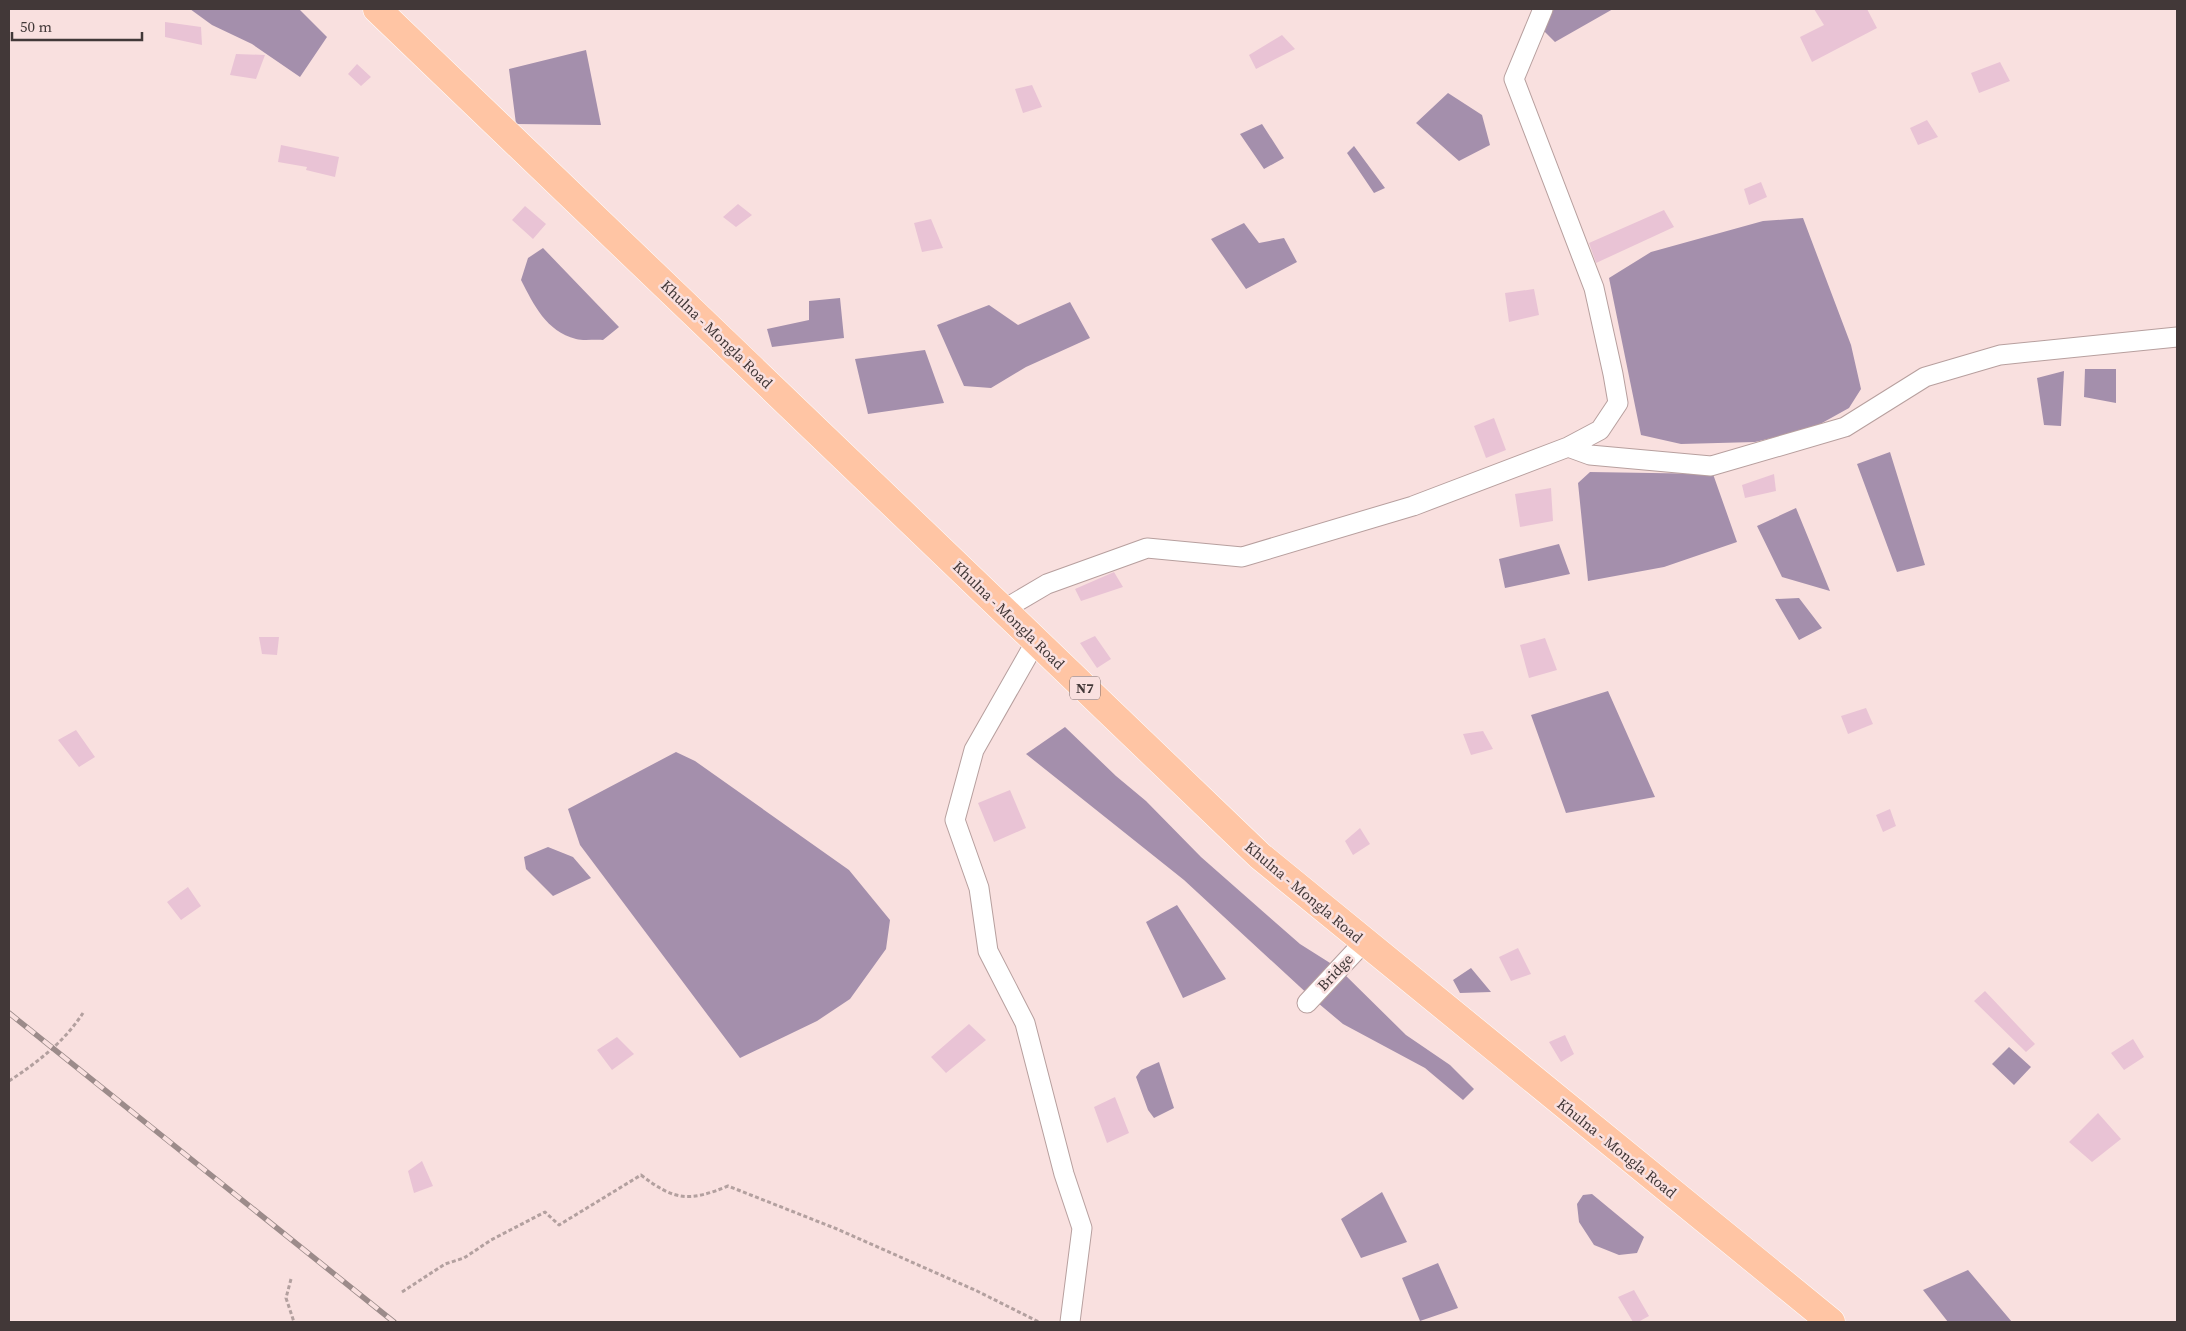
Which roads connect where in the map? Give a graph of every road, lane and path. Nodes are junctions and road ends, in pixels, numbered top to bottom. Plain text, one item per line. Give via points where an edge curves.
1 (377, 9) edge
2 (1543, 9) edge
3 (2177, 338) edge
4 (1568, 447) junction
5 (1003, 610) junction
6 (1036, 641) junction
7 (1364, 942) junction
8 (1307, 1003) dead end
9 (84, 1013) dead end
10 (9, 1080) edge
11 (291, 1279) dead end
12 (402, 1292) dead end
13 (294, 1322) edge
14 (1039, 1322) edge
15 (1070, 1322) edge
16 (1831, 1322) edge

1 - 5 highway, Khulna - Mongla Road / N7
2 - 4 street via 1514,79 1594,288 1618,403 1600,430
3 - 4 street via 2000,355 1925,377 1845,427 1711,466 1590,455
4 - 5 street via 1414,506 1242,557 1147,548 1047,584
5 - 6 highway, Khulna - Mongla Road / N7
6 - 7 highway, Khulna - Mongla Road / N7 via 1260,856
6 - 15 street via 974,750 956,820 979,888 988,951 1025,1023 1064,1174 1082,1228
7 - 8 street, Bridge
7 - 16 highway, Khulna - Mongla Road / N7
9 - 10 path via 68,1035 32,1066
11 - 13 path via 286,1298
12 - 14 path via 446,1264 464,1258 545,1212 559,1225 641,1175 678,1196 698,1198 728,1186 836,1229

